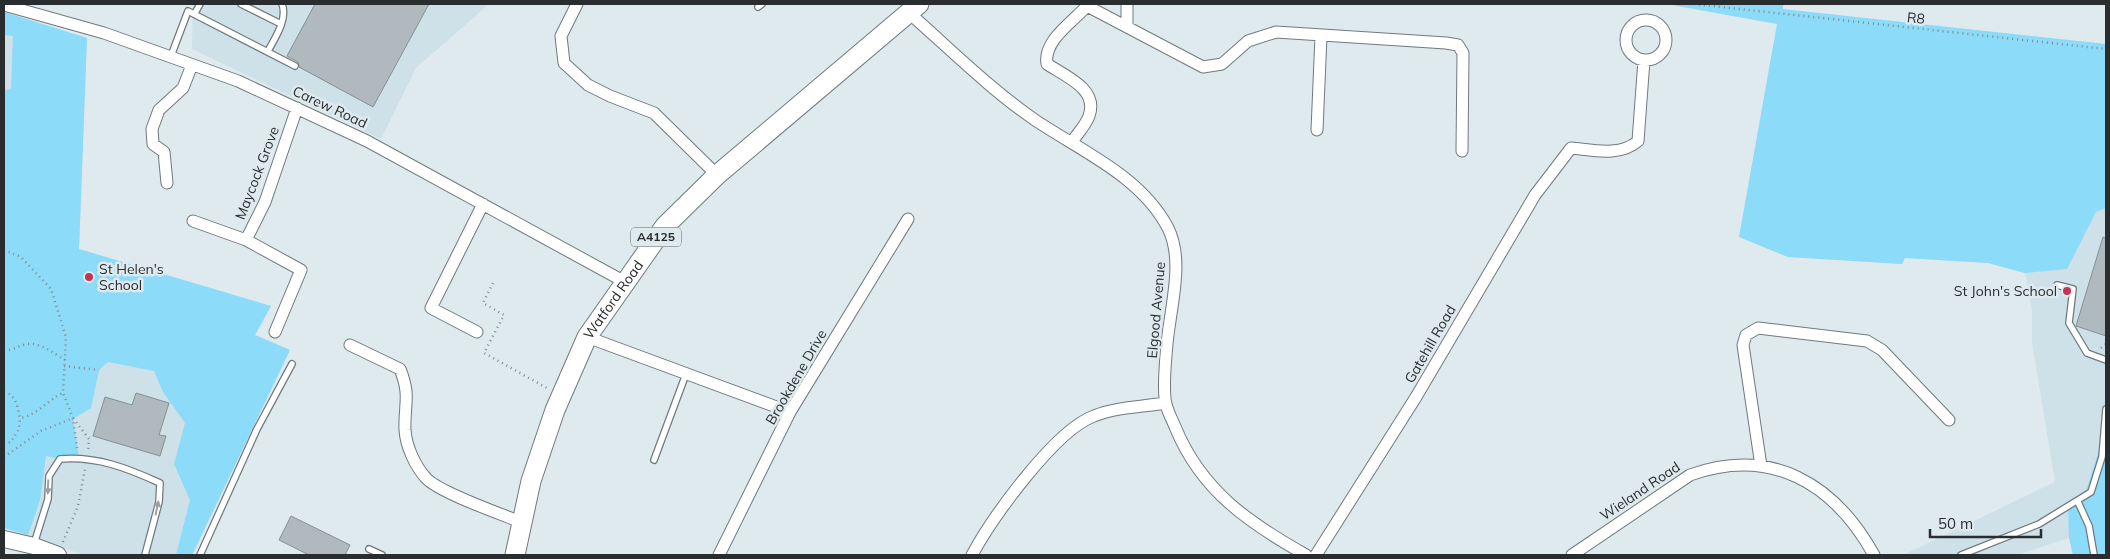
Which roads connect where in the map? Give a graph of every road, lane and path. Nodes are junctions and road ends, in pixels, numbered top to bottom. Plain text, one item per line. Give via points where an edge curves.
1 (200, 4) edge
2 (241, 4) edge
3 (282, 4) edge
4 (577, 4) edge
5 (1127, 4) edge
6 (1694, 4) edge
7 (1088, 5) edge
8 (4, 6) edge
9 (914, 8) edge
10 (195, 13) junction
11 (281, 24) junction
12 (1126, 26) junction
13 (1321, 36) junction
14 (2106, 49) edge
15 (268, 51) junction
16 (171, 56) junction
17 (1644, 60) dead end
18 (192, 64) junction
19 (295, 66) dead end
20 (297, 108) junction
21 (1317, 130) dead end
22 (1072, 142) junction
23 (1462, 150) dead end
24 (717, 175) junction
25 (167, 184) dead end
26 (483, 204) junction
27 (908, 219) dead end
28 (193, 221) dead end
29 (246, 240) junction
30 (4, 250) edge
31 (625, 282) junction
32 (493, 283) dead end
33 (2057, 285) dead end
34 (276, 332) dead end
35 (477, 332) dead end
36 (587, 337) junction
37 (350, 345) dead end
38 (4, 350) edge
39 (65, 360) junction
40 (2106, 360) edge
41 (292, 364) dead end
42 (64, 366) junction
43 (100, 370) dead end
44 (686, 374) junction
45 (4, 392) edge
46 (63, 393) junction
47 (561, 396) junction
48 (1165, 403) junction
49 (2106, 408) edge
50 (790, 412) junction
51 (20, 418) junction
52 (73, 418) junction
53 (1949, 420) dead end
54 (4, 444) edge
55 (4, 457) edge
56 (79, 457) junction
57 (88, 459) junction
58 (654, 460) dead end
59 (1761, 466) junction
60 (2078, 502) junction
61 (521, 522) junction
62 (4, 539) edge
63 (34, 546) junction
64 (369, 549) dead end
65 (58, 555) edge
66 (145, 555) edge
67 (200, 555) edge
68 (382, 555) edge
69 (515, 555) edge
70 (718, 555) edge
71 (972, 555) edge
72 (1306, 555) edge
73 (1316, 555) edge
74 (1572, 555) edge
75 (1874, 555) edge
76 (1961, 555) edge
77 (2094, 555) edge

1 - 10 lane
2 - 11 lane
3 - 11 lane
4 - 24 street via 561,36 564,62 588,85 654,113
5 - 12 street
6 - 14 path, R8
7 - 12 street
7 - 22 street via 1050,43 1045,54 1047,64 1087,90 1091,102 1089,116
8 - 16 street, Carew Road via 104,33
9 - 22 street, Elgood Avenue via 1034,119
9 - 24 main road, Watford Road / A4125
10 - 15 lane
10 - 16 lane via 188,11
11 - 15 lane
12 - 13 street via 1203,66 1222,64 1248,42 1262,35 1276,32
13 - 21 street
13 - 23 street via 1458,46 1463,53
15 - 19 lane
16 - 18 street, Carew Road
17 - 73 street, Gatehill Road via 1638,141 1630,148 1614,151 1571,148 1535,195 1416,397
18 - 20 street, Carew Road
18 - 25 street via 183,88 158,110 152,129 154,144 164,152
20 - 26 street, Carew Road via 368,141
20 - 29 street, Maycock Grove via 265,202
22 - 48 street, Elgood Avenue via 1136,187 1169,230 1175,249 1175,283 1167,340
24 - 31 main road, Watford Road / A4125 via 665,226
26 - 31 street, Carew Road
26 - 35 street via 431,308
27 - 50 street, Brookdene Drive
28 - 29 street
29 - 34 street, Maycock Grove via 301,270
30 - 39 path via 21,257 51,289 66,337
31 - 36 main road, Watford Road / A4125
32 - 47 path via 483,303 504,315 484,353
33 - 40 lane via 2073,289 2069,323 2087,353
36 - 44 street
36 - 47 main road, Watford Road / A4125
37 - 61 street via 400,369 407,386 405,430 414,463 427,480
38 - 39 path via 27,343 39,345
39 - 42 path
41 - 67 lane via 256,429
42 - 43 path
42 - 46 path
44 - 50 street
44 - 58 lane
45 - 51 path via 16,401
46 - 51 path via 34,415
46 - 52 path
47 - 61 main road, Watford Road / A4125 via 531,481
48 - 71 street via 1106,412 1069,430 1014,492
48 - 72 street, Elgood Avenue via 1184,448 1205,479 1232,508
49 - 60 lane via 2102,457 2090,492
50 - 70 street, Brookdene Drive
51 - 54 path via 19,429 11,442
52 - 55 path via 41,431
52 - 56 path
52 - 57 path via 89,439
53 - 59 street via 1882,350 1867,341 1758,328 1746,335 1743,345
56 - 57 lane
56 -> 63 lane via 60,458 48,476 48,499
57 - 65 path via 78,506
66 -> 57 lane via 159,502 160,483 125,466
59 - 74 street, Wieland Road via 1720,466 1690,475
59 - 75 street, Wieland Road via 1790,473 1819,489 1844,512
60 - 76 lane via 2039,524
60 - 77 lane via 2088,526
61 - 69 main road, Watford Road / A4125
62 - 63 main road
63 - 65 main road
64 - 68 lane

